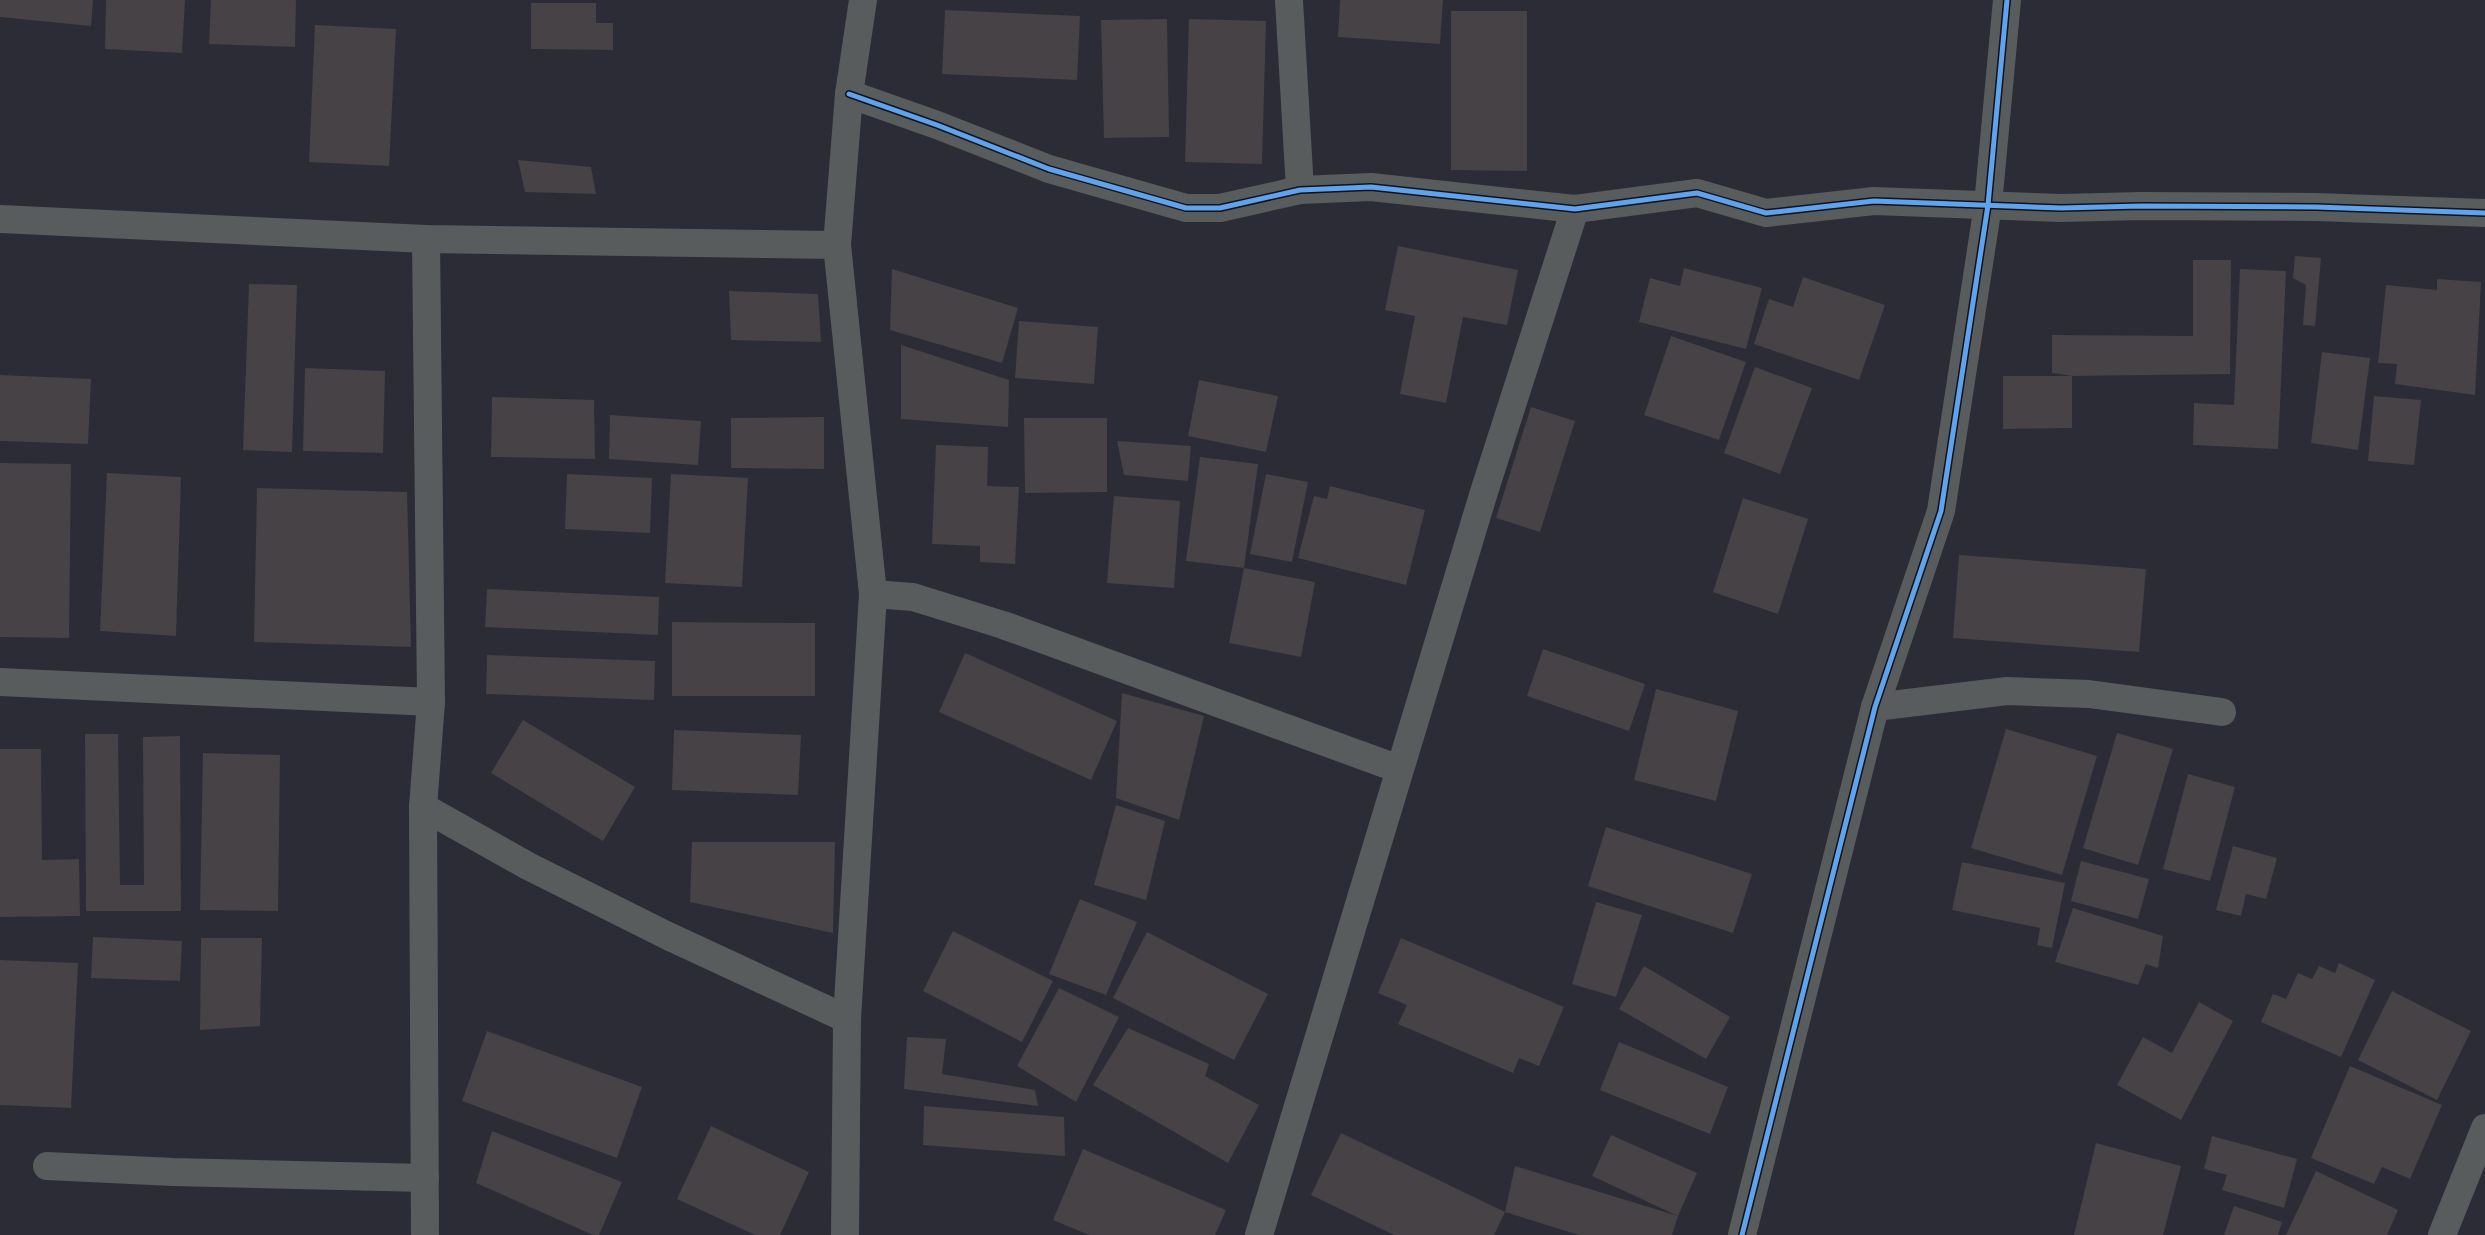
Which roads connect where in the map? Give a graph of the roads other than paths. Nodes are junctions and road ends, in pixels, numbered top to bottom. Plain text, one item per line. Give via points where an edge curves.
1 (863, 0) edge
2 (1290, 0) edge
3 (2007, 0) edge
4 (849, 94) junction
5 (1300, 190) junction
6 (1988, 205) junction
7 (1575, 208) junction
8 (2485, 213) edge
9 (0, 219) edge
10 (426, 239) junction
11 (837, 246) junction
12 (873, 594) junction
13 (0, 682) edge
14 (432, 702) junction
15 (1875, 707) junction
16 (2222, 712) dead end
17 (1399, 769) junction
18 (423, 808) junction
19 (847, 1019) junction
20 (2485, 1128) edge
21 (47, 1166) dead end
22 (425, 1178) junction
23 (426, 1235) edge
24 (845, 1235) edge
25 (1259, 1235) edge
26 (1742, 1235) edge
27 (2442, 1235) edge

1 - 4 street
2 - 5 street
3 - 6 street
4 - 5 street via 1048,169 1186,208 1220,208
4 - 11 street
5 - 7 street via 1371,187
6 - 7 street via 1874,202 1766,213 1697,193
6 - 8 street
6 - 15 street via 1941,511
7 - 17 street
9 - 10 street
10 - 11 street
10 - 14 street
11 - 12 street
12 - 17 street via 913,597 1002,625
12 - 19 street
13 - 14 street
14 - 18 street
15 - 16 street via 2007,691 2089,694
15 - 26 street
17 - 25 street
18 - 19 street via 528,866 668,936
18 - 22 street
19 - 24 street
20 - 27 street
21 - 22 street
22 - 23 street

